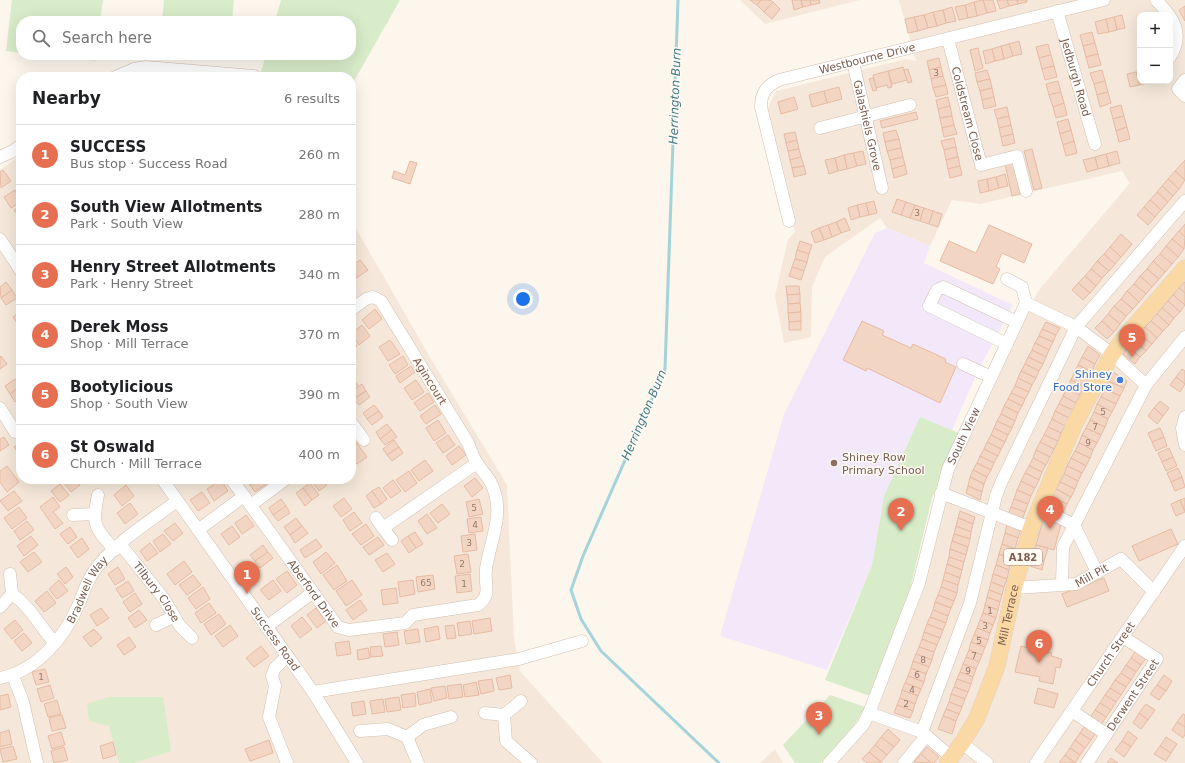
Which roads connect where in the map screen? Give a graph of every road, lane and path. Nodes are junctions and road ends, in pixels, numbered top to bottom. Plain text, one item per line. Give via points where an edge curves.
1 (1104, 0) edge
2 (1156, 0) edge
3 (1057, 11) junction
4 (948, 39) junction
5 (1173, 53) edge
6 (853, 62) junction
7 (126, 72) edge
8 (206, 72) edge
9 (1185, 80) edge
10 (1185, 96) edge
11 (910, 105) dead end
12 (865, 116) junction
13 (820, 128) dead end
14 (1095, 144) dead end
15 (16, 150) edge
16 (0, 156) edge
17 (882, 188) dead end
18 (1026, 191) dead end
19 (1185, 201) edge
20 (789, 221) dead end
21 (0, 239) edge
22 (16, 263) edge
23 (1185, 268) edge
24 (1007, 278) dead end
25 (1026, 302) junction
26 (356, 306) edge
27 (1017, 322) junction
28 (1076, 326) junction
29 (1185, 337) edge
30 (1007, 344) junction
31 (1112, 354) junction
32 (963, 364) dead end
33 (991, 377) junction
34 (1146, 385) junction
35 (0, 408) edge
36 (1185, 417) edge
37 (356, 431) edge
38 (15, 432) dead end
39 (364, 440) dead end
40 (1185, 445) edge
41 (477, 463) junction
42 (166, 484) edge
43 (235, 484) edge
44 (277, 484) edge
45 (941, 493) junction
46 (98, 495) dead end
47 (178, 501) junction
48 (247, 501) junction
49 (1039, 507) junction
50 (94, 514) junction
51 (991, 514) junction
52 (73, 515) dead end
53 (376, 518) dead end
54 (1074, 525) junction
55 (383, 528) junction
56 (1031, 528) junction
57 (198, 530) junction
58 (392, 540) dead end
59 (1185, 546) edge
60 (118, 547) junction
61 (1097, 572) junction
62 (10, 574) dead end
63 (1062, 584) junction
64 (1014, 588) junction
65 (1154, 592) junction
66 (312, 593) junction
67 (12, 594) junction
68 (483, 601) joint
69 (0, 607) edge
70 (173, 617) junction
71 (156, 625) dead end
72 (266, 627) junction
73 (1123, 637) junction
74 (192, 638) dead end
75 (582, 641) dead end
76 (56, 643) junction
77 (287, 656) junction
78 (13, 676) junction
79 (0, 678) edge
80 (313, 692) junction
81 (521, 701) dead end
82 (1072, 711) junction
83 (485, 712) dead end
84 (869, 713) junction
85 (504, 715) junction
86 (451, 717) dead end
87 (360, 731) dead end
88 (924, 734) junction
89 (1106, 734) junction
90 (407, 738) junction
91 (962, 744) junction
92 (949, 760) edge
93 (37, 763) edge
94 (287, 763) edge
95 (357, 763) edge
96 (418, 763) edge
97 (530, 763) edge
98 (829, 763) edge
99 (904, 763) edge
100 (987, 763) edge
101 (1036, 763) edge
102 (1086, 763) edge

1 - 3 street, Westbourne Drive
2 - 5 street via 1171,15 1179,37
3 - 4 street, Westbourne Drive
3 - 14 street, Jedburgh Road
4 - 6 street, Westbourne Drive
4 - 18 street, Coldstream Close via 981,165 1017,156
6 - 12 street, Galashiels Grove
6 - 20 street, Westbourne Drive via 779,80 764,90 761,99 762,117
7 - 8 street via 146,67
9 - 10 street via 1178,88
11 - 12 street
12 - 13 street
12 - 17 street, Galashiels Grove
15 - 16 street
19 - 28 street
21 - 22 street
23 - 31 main road, A182
24 - 25 street via 1022,287
25 - 27 street, South View
25 - 28 street
26 - 41 street, Agincourt via 373,297 381,301 468,443
27 - 30 street, South View
27 - 30 street via 943,287 937,290 929,306
28 - 31 street
28 - 51 street via 1001,483
29 - 34 street
30 - 33 street, South View
31 - 34 street
31 - 49 main road, Mill Terrace / A182 via 1074,425
32 - 33 street
33 - 45 street, South View via 948,469
34 - 54 street
35 - 38 street
36 - 40 street via 1182,428
37 - 39 street
41 - 55 street
41 - 68 street, Agincourt via 491,482 498,518 486,571 487,596
42 - 47 street, Success Road
43 - 48 street, Aberford Drive
44 - 48 street
45 - 51 street
45 - 84 street, South View via 919,583
46 - 50 street
47 - 57 street, Success Road
47 - 60 street, Bradwell Way
48 - 57 street
48 - 66 street, Aberford Drive
49 - 54 street
49 - 56 main road, Mill Terrace / A182
50 - 52 street
50 - 60 street, Tilbury Close via 97,529
51 - 56 street
51 - 88 street via 970,602
53 - 55 street
54 - 61 street
54 - 63 street via 1063,547
55 - 58 street
56 - 64 main road, Mill Terrace / A182
57 - 72 street, Success Road
59 - 65 street, Church Street
60 - 70 street, Tilbury Close via 164,599
60 - 76 street, Bradwell Way via 93,572 70,621
61 - 63 street, Mill Pit via 1076,584
61 - 65 street, Mill Pit via 1121,559
62 - 67 street
63 - 64 street, Mill Pit
64 - 91 main road, Mill Terrace / A182 via 997,666 976,718
65 - 73 street, Church Street
66 - 68 street, Aberford Drive via 338,627 349,630 405,622 413,615 478,605
66 - 72 street
67 - 69 street
67 - 76 street via 23,602
70 - 71 street
70 - 74 street, Tilbury Close
72 - 77 street, Success Road
73 - 82 street, Church Street
73 - 89 street, Derwent Street via 1156,659
75 - 80 street via 519,659
76 - 78 street, Bradwell Way
77 - 80 street, Success Road
77 - 94 street via 275,668 272,676 275,686 269,717
78 - 79 street, Bradwell Way
78 - 93 street via 23,702
80 - 95 street, Success Road
81 - 85 street
82 - 89 street
82 - 101 street, Church Street
83 - 85 street
84 - 88 street
84 - 98 street, South View via 863,725
85 - 97 street via 506,741
86 - 90 street via 423,724
87 - 90 street via 390,730
88 - 92 street
88 - 99 street
89 - 102 street, Derwent Street
90 - 96 street
91 - 92 main road, Mill Terrace / A182
91 - 100 street

